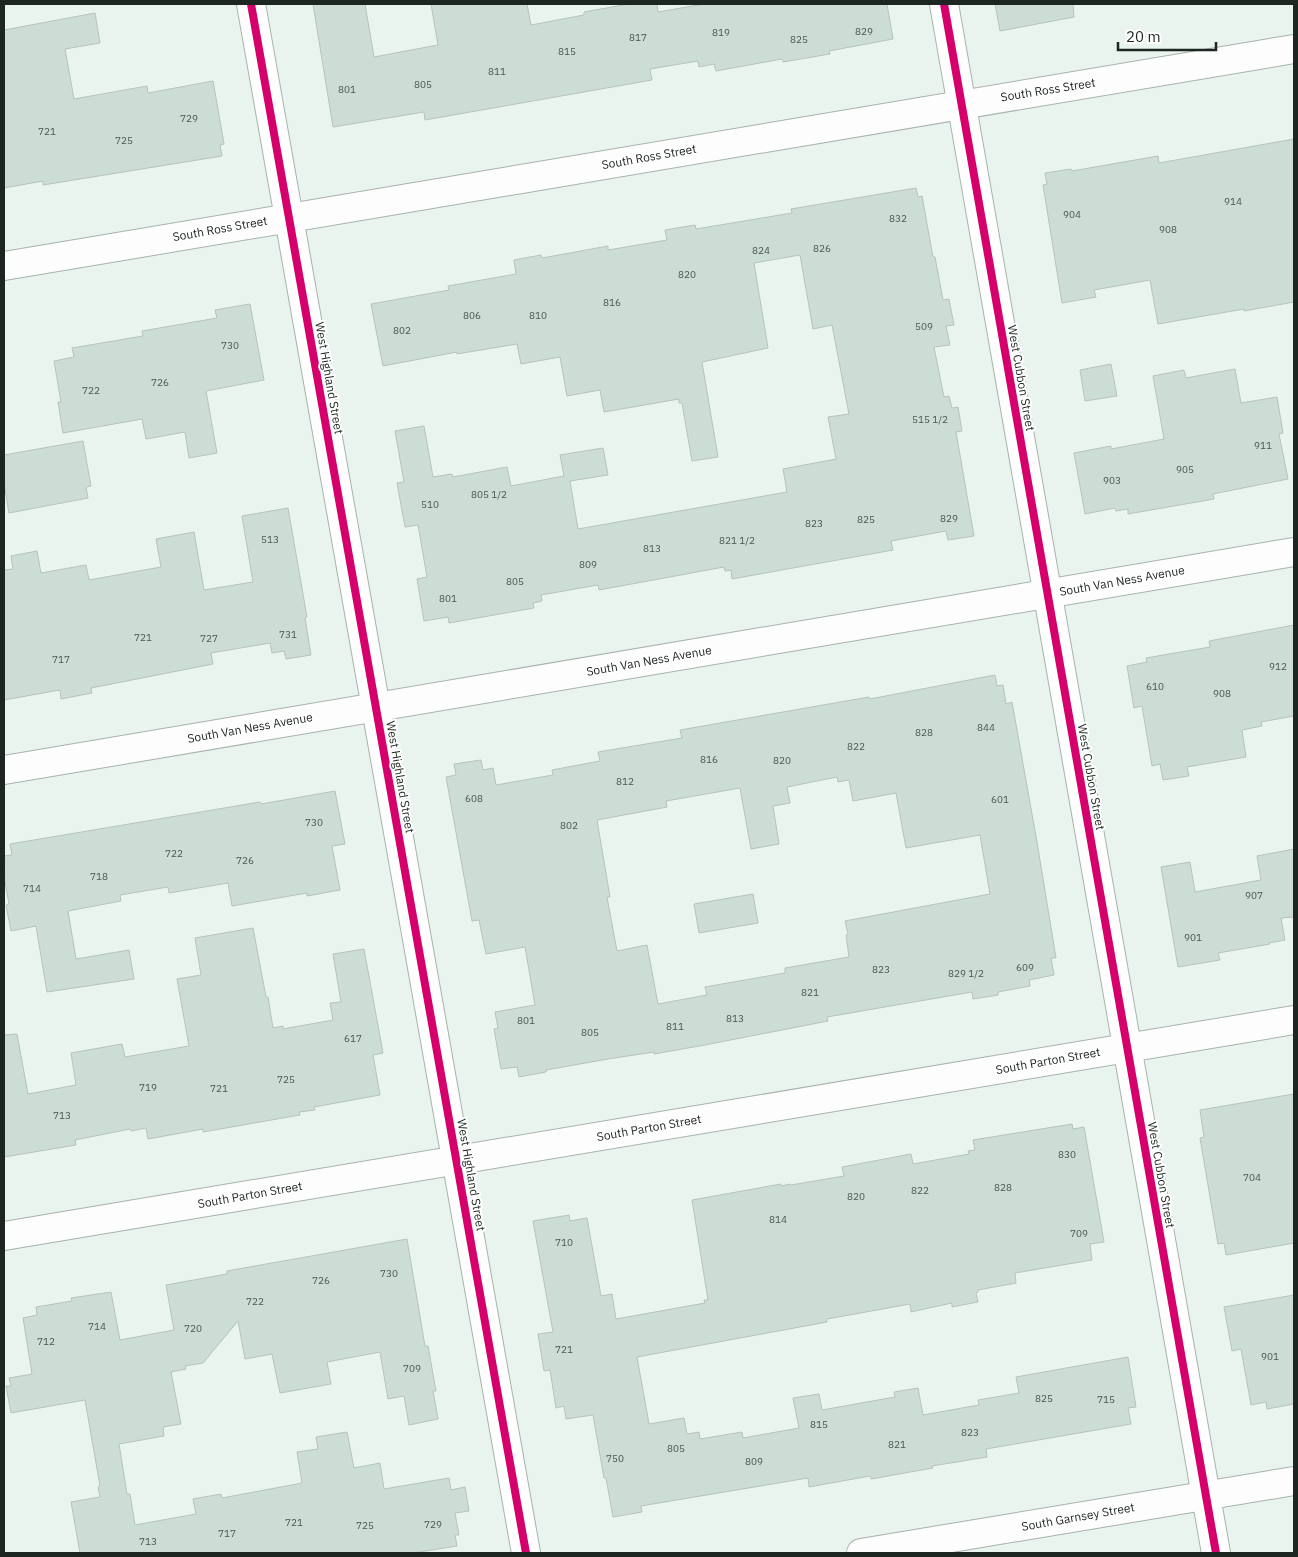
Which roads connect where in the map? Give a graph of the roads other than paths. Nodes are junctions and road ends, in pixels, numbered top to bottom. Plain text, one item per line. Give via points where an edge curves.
1 (251, 4) edge
2 (944, 4) edge
3 (1294, 49) edge
4 (961, 105) junction
5 (289, 218) junction
6 (4, 266) edge
7 (1294, 552) edge
8 (1048, 593) junction
9 (376, 707) junction
10 (4, 770) edge
11 (1294, 1020) edge
12 (1127, 1048) junction
13 (456, 1160) junction
14 (4, 1236) edge
15 (1294, 1481) edge
16 (1206, 1496) junction
17 (526, 1553) edge
18 (861, 1553) edge
19 (1216, 1553) edge

1 - 5 street, West Highland Street
2 - 4 street, West Cubbon Street
3 - 4 street, South Ross Street
4 - 5 street, South Ross Street
4 - 8 street, West Cubbon Street
5 - 6 street, South Ross Street
5 - 9 street, West Highland Street
7 - 8 street, South Van Ness Avenue
8 - 9 street, South Van Ness Avenue
8 - 12 street, West Cubbon Street
9 - 10 street, South Van Ness Avenue
9 - 13 street, West Highland Street
11 - 12 street, South Parton Street
12 - 13 street, South Parton Street
12 - 16 street, West Cubbon Street
13 - 14 street, South Parton Street
13 - 17 street, West Highland Street
15 - 16 street, South Garnsey Street
16 - 18 street, South Garnsey Street
16 - 19 street, West Cubbon Street

